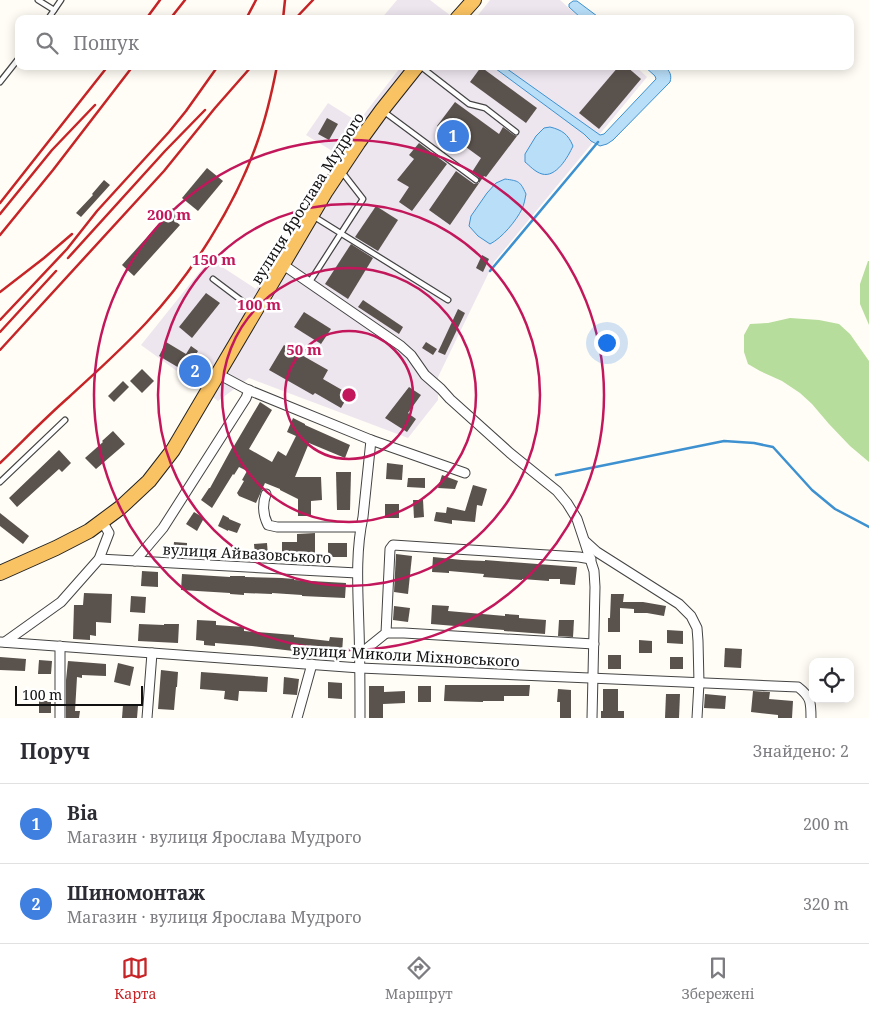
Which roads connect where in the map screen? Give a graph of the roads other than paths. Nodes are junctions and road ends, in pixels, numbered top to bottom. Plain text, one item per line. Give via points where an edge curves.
1 (38, 0) edge
2 (61, 0) edge
3 (474, 0) edge
4 (54, 10) junction
5 (51, 15) edge
6 (461, 15) edge
7 (15, 63) edge
8 (416, 70) edge
9 (424, 70) edge
10 (0, 82) edge
11 (382, 110) junction
12 (516, 132) dead end
13 (340, 170) junction
14 (476, 180) dead end
15 (312, 215) junction
16 (340, 234) junction
17 (282, 264) junction
18 (213, 279) dead end
19 (309, 283) junction
20 (448, 300) dead end
21 (255, 311) junction
22 (218, 374) junction
23 (250, 390) junction
24 (65, 420) dead end
25 (371, 440) junction
26 (465, 473) dead end
27 (0, 482) edge
28 (266, 494) dead end
29 (102, 521) junction
30 (360, 527) junction
31 (584, 540) junction
32 (590, 559) junction
33 (99, 560) junction
34 (135, 561) junction
35 (0, 573) edge
36 (357, 573) junction
37 (386, 633) junction
38 (3, 642) edge
39 (594, 644) junction
40 (60, 646) junction
41 (152, 653) junction
42 (360, 654) junction
43 (312, 664) junction
44 (360, 668) junction
45 (593, 679) junction
46 (699, 683) junction
47 (60, 718) edge
48 (147, 718) edge
49 (297, 718) edge
50 (360, 718) edge
51 (592, 718) edge
52 (697, 718) edge
53 (810, 718) edge

1 - 4 lane
2 - 4 lane
3 - 6 highway
4 - 5 lane
7 - 10 lane
8 - 11 highway, вулиця Ярослава Мудрого
9 - 12 lane via 469,104 485,108
11 - 13 highway, вулиця Ярослава Мудрого
11 - 14 lane
13 - 15 highway, вулиця Ярослава Мудрого
13 - 16 lane via 363,199
15 - 16 lane
15 - 17 highway, вулиця Ярослава Мудрого
16 - 19 lane
16 - 20 lane
17 - 19 street
17 - 21 highway, вулиця Ярослава Мудрого
18 - 21 lane
19 - 31 street via 411,355 425,375 450,399 557,491 578,519
21 - 22 highway, вулиця Ярослава Мудрого
22 - 23 street
22 - 29 highway, вулиця Ярослава Мудрого via 172,450 149,481
23 - 25 street
23 - 34 street, вулиця Айвазовського via 163,528
24 - 27 lane
25 - 26 street
25 - 30 street
28 - 30 street via 263,506 268,525
29 - 33 street via 110,533
29 - 35 highway, вулиця Ярослава Мудрого via 56,548
30 - 36 street
31 - 32 street
31 - 46 street via 597,552 679,604 691,616 697,628
32 - 37 street, вулиця Миколи Міхновського via 393,545 390,549
32 - 39 street via 595,587
33 - 34 street, вулиця Айвазовського
33 - 38 street via 61,602
34 - 36 street, вулиця Айвазовського
36 - 42 street
37 - 39 street
37 - 42 street, вулиця Миколи Міхновського
38 - 40 street, вулиця Миколи Міхновського
39 - 45 street
40 - 41 street, вулиця Миколи Міхновського
40 - 47 street
41 - 43 street, вулиця Миколи Міхновського
41 - 48 street
42 - 44 street
43 - 44 street, вулиця Миколи Міхновського
43 - 49 street
44 - 45 street, вулиця Миколи Міхновського
44 - 50 street
45 - 46 street, вулиця Миколи Міхновського
45 - 51 street
46 - 52 street
46 - 53 street, вулиця Миколи Міхновського via 798,686 808,694

